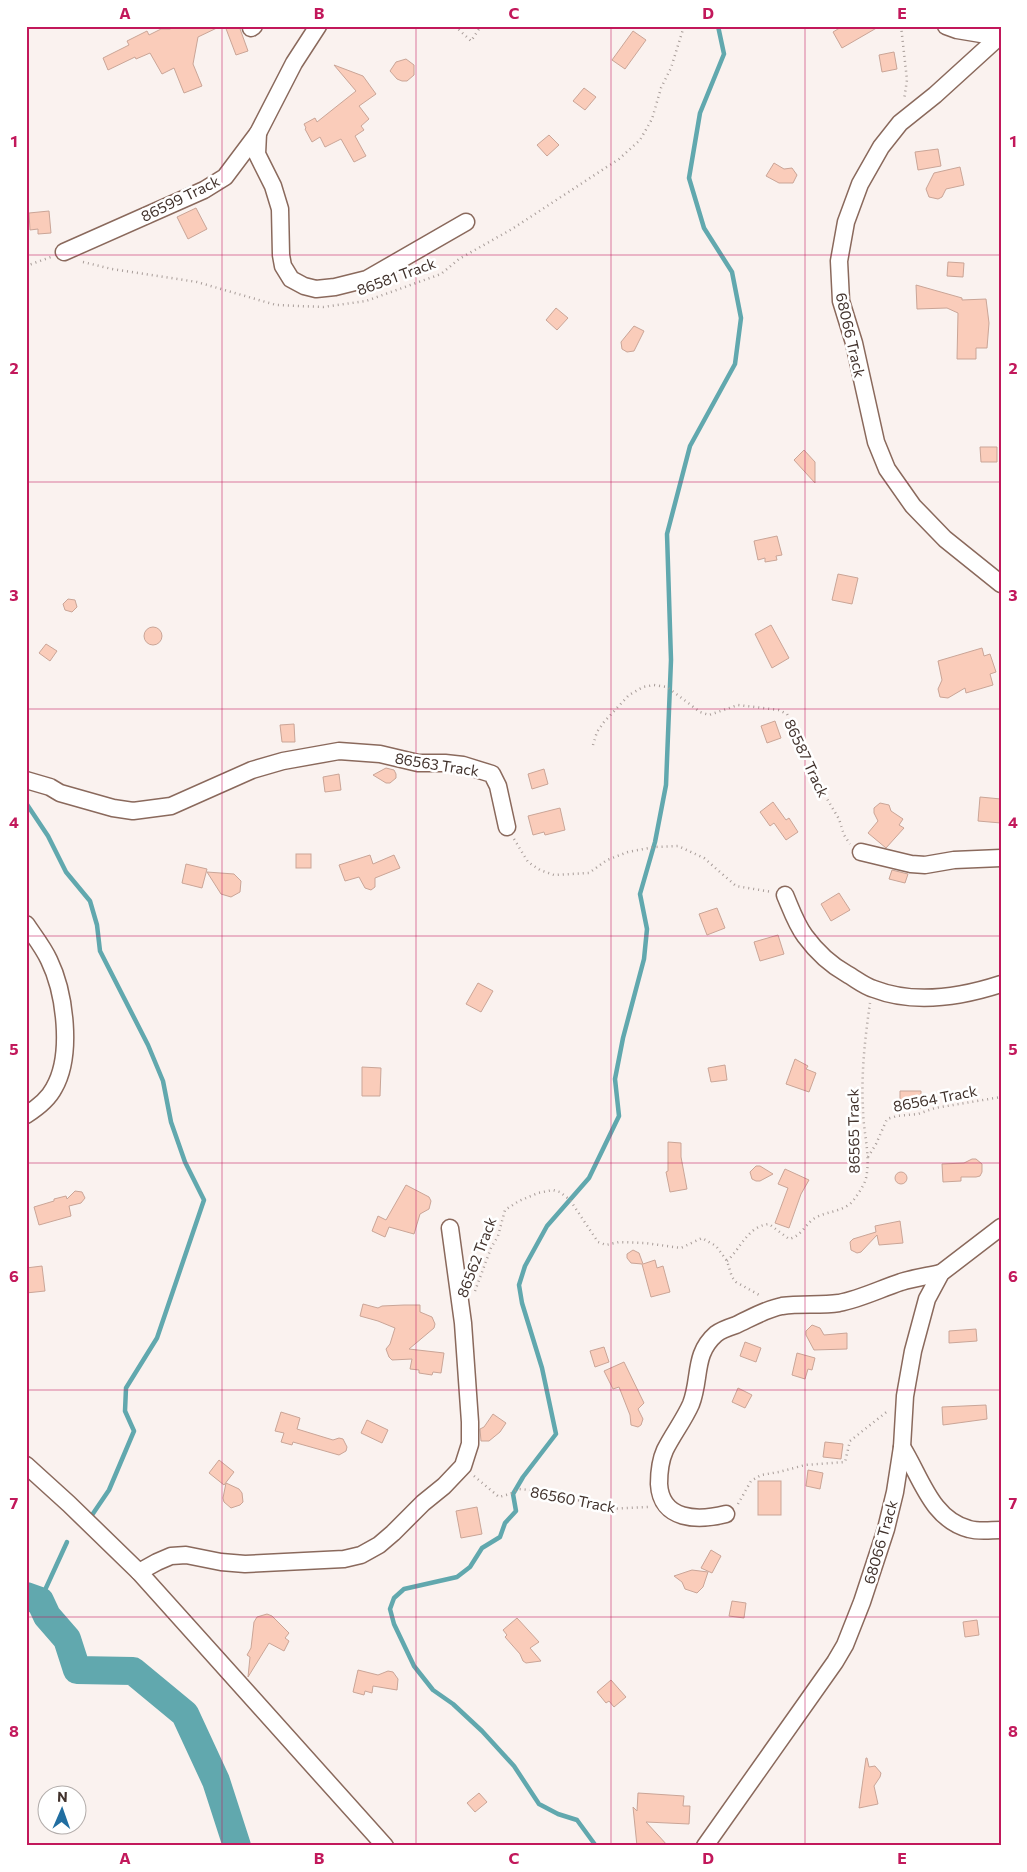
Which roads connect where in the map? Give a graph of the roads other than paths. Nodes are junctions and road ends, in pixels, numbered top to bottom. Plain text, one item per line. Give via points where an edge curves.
1 (318, 26) edge
2 (946, 26) edge
3 (1000, 36) edge
4 (258, 133) junction
5 (466, 222) dead end
6 (64, 252) road end
7 (1001, 584) edge
8 (26, 780) edge
9 (507, 827) road end
10 (861, 852) road end
11 (1001, 858) edge
12 (785, 895) road end
13 (26, 924) edge
14 (1001, 984) edge
15 (26, 1115) edge
16 (1001, 1227) edge
17 (450, 1228) dead end
18 (941, 1273) junction
19 (902, 1447) junction
20 (26, 1465) edge
21 (726, 1514) road end
22 (1001, 1530) edge
23 (139, 1572) junction
24 (385, 1846) edge
25 (705, 1846) edge

1 - 4 street, 86599 Track via 294,63
2 - 3 street
3 - 7 street, 68066 Track via 900,123 871,163 846,222 838,261 841,301 854,342 876,442 887,469 913,506 945,539
4 - 5 street via 257,154 273,186 280,210 283,266 291,279 304,286 316,289 335,287 367,279
4 - 6 street, 86599 Track via 225,177 204,190
8 - 9 street, 86563 Track via 113,808 133,811 171,806 252,770 283,761 359,751 418,763 463,765 492,774 498,786
10 - 11 street via 925,865
12 - 14 street via 799,927 819,953 872,989 919,997 950,997
13 - 15 street via 50,961 58,982 65,1045 61,1073 54,1088 39,1106
16 - 18 street, 68066 Track
17 - 23 street via 463,1323 470,1422 470,1444 463,1466 379,1545 352,1558 245,1564 186,1555 172,1556
18 - 19 street, 68066 Track via 927,1299 913,1351 905,1396
18 - 21 street via 838,1303 783,1306 716,1334 702,1350 695,1394 660,1463 660,1489 665,1506 688,1517 712,1518
19 - 22 street via 938,1510 970,1529
19 - 25 street, 68066 Track via 886,1529 845,1644
20 - 23 street
23 - 24 street

